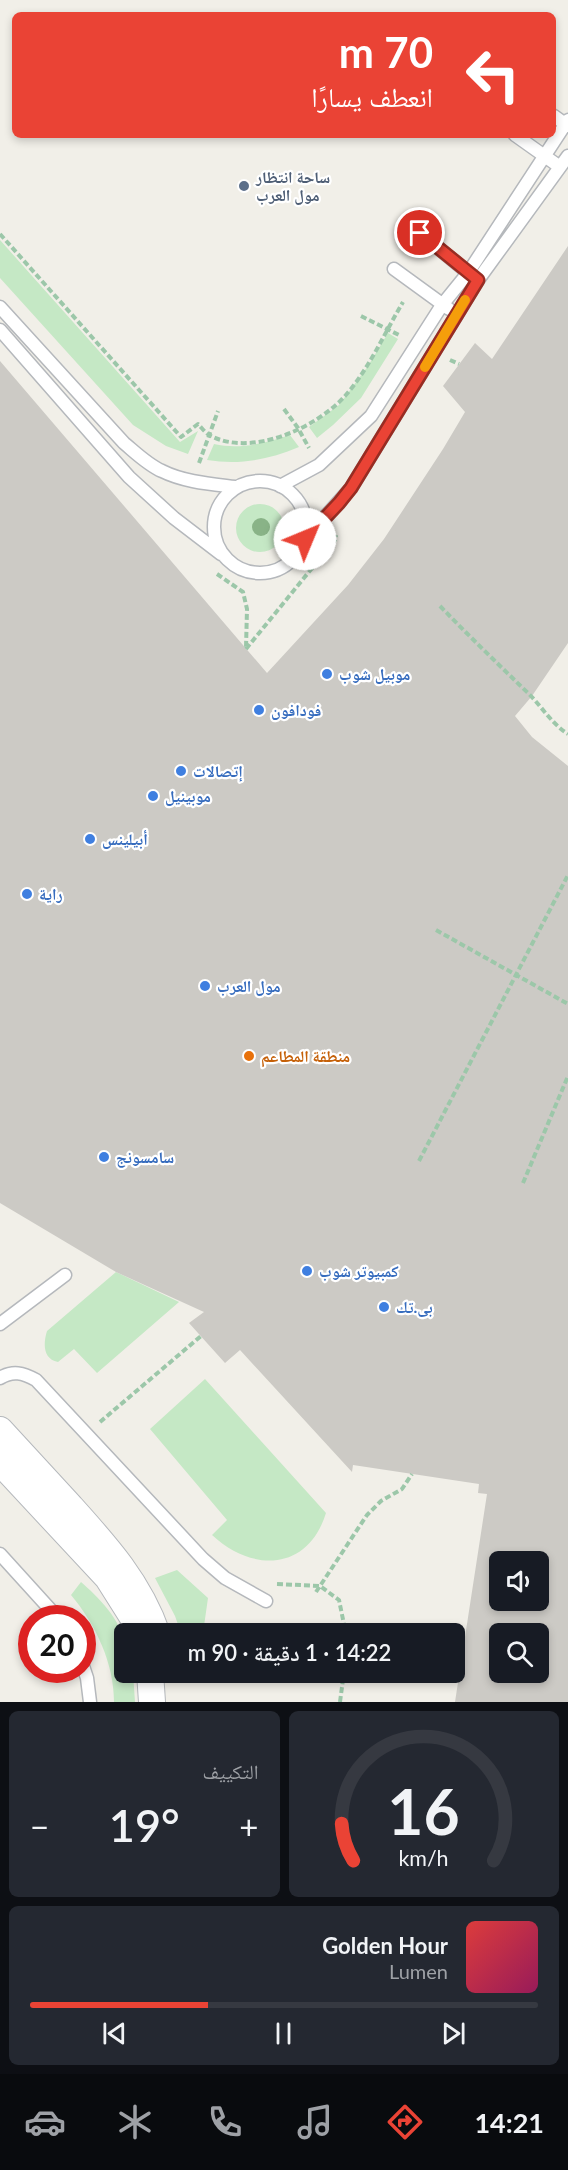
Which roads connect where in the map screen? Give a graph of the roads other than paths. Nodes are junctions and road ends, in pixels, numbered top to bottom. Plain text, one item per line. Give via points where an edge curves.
1 (567, 124) edge
2 (520, 138) edge
3 (544, 154) junction
4 (568, 156) edge
5 (560, 167) junction
6 (420, 233) dead end
7 (394, 269) dead end
8 (473, 276) junction
9 (442, 305) junction
10 (0, 307) edge
11 (456, 315) junction
12 (0, 330) edge
13 (280, 486) junction
14 (235, 488) junction
15 (305, 539) junction
16 (221, 554) junction
17 (65, 1275) dead end
18 (0, 1324) edge
19 (0, 1378) edge
20 (0, 1430) edge
21 (0, 1462) edge
22 (0, 1554) edge
23 (266, 1601) dead end
24 (46, 1605) edge
25 (134, 1623) edge
26 (152, 1623) edge
27 (88, 1683) edge
28 (151, 1683) edge
29 (169, 1683) edge
30 (90, 1702) edge
31 (152, 1702) edge
32 (170, 1702) edge

1 - 3 lane
2 - 3 lane
3 - 5 lane
3 - 8 lane
4 - 5 lane
5 - 8 lane
6 - 8 lane
7 - 9 lane
8 - 9 lane
8 - 11 lane
9 - 11 lane
9 - 13 lane via 371,416 319,465
10 - 14 lane via 141,457 161,471
11 - 15 lane via 351,488
12 - 16 lane via 129,477
13 - 14 lane via 265,481
13 - 15 lane via 302,508
14 - 16 lane via 216,511 213,525
15 - 16 lane via 288,564 260,574 245,572
17 - 18 lane
19 - 23 lane via 14,1373 36,1380 203,1559 225,1578
20 - 26 street via 107,1547 143,1600
21 - 25 street via 108,1578
22 - 24 lane
27 - 30 lane
28 - 31 street
29 - 32 street

